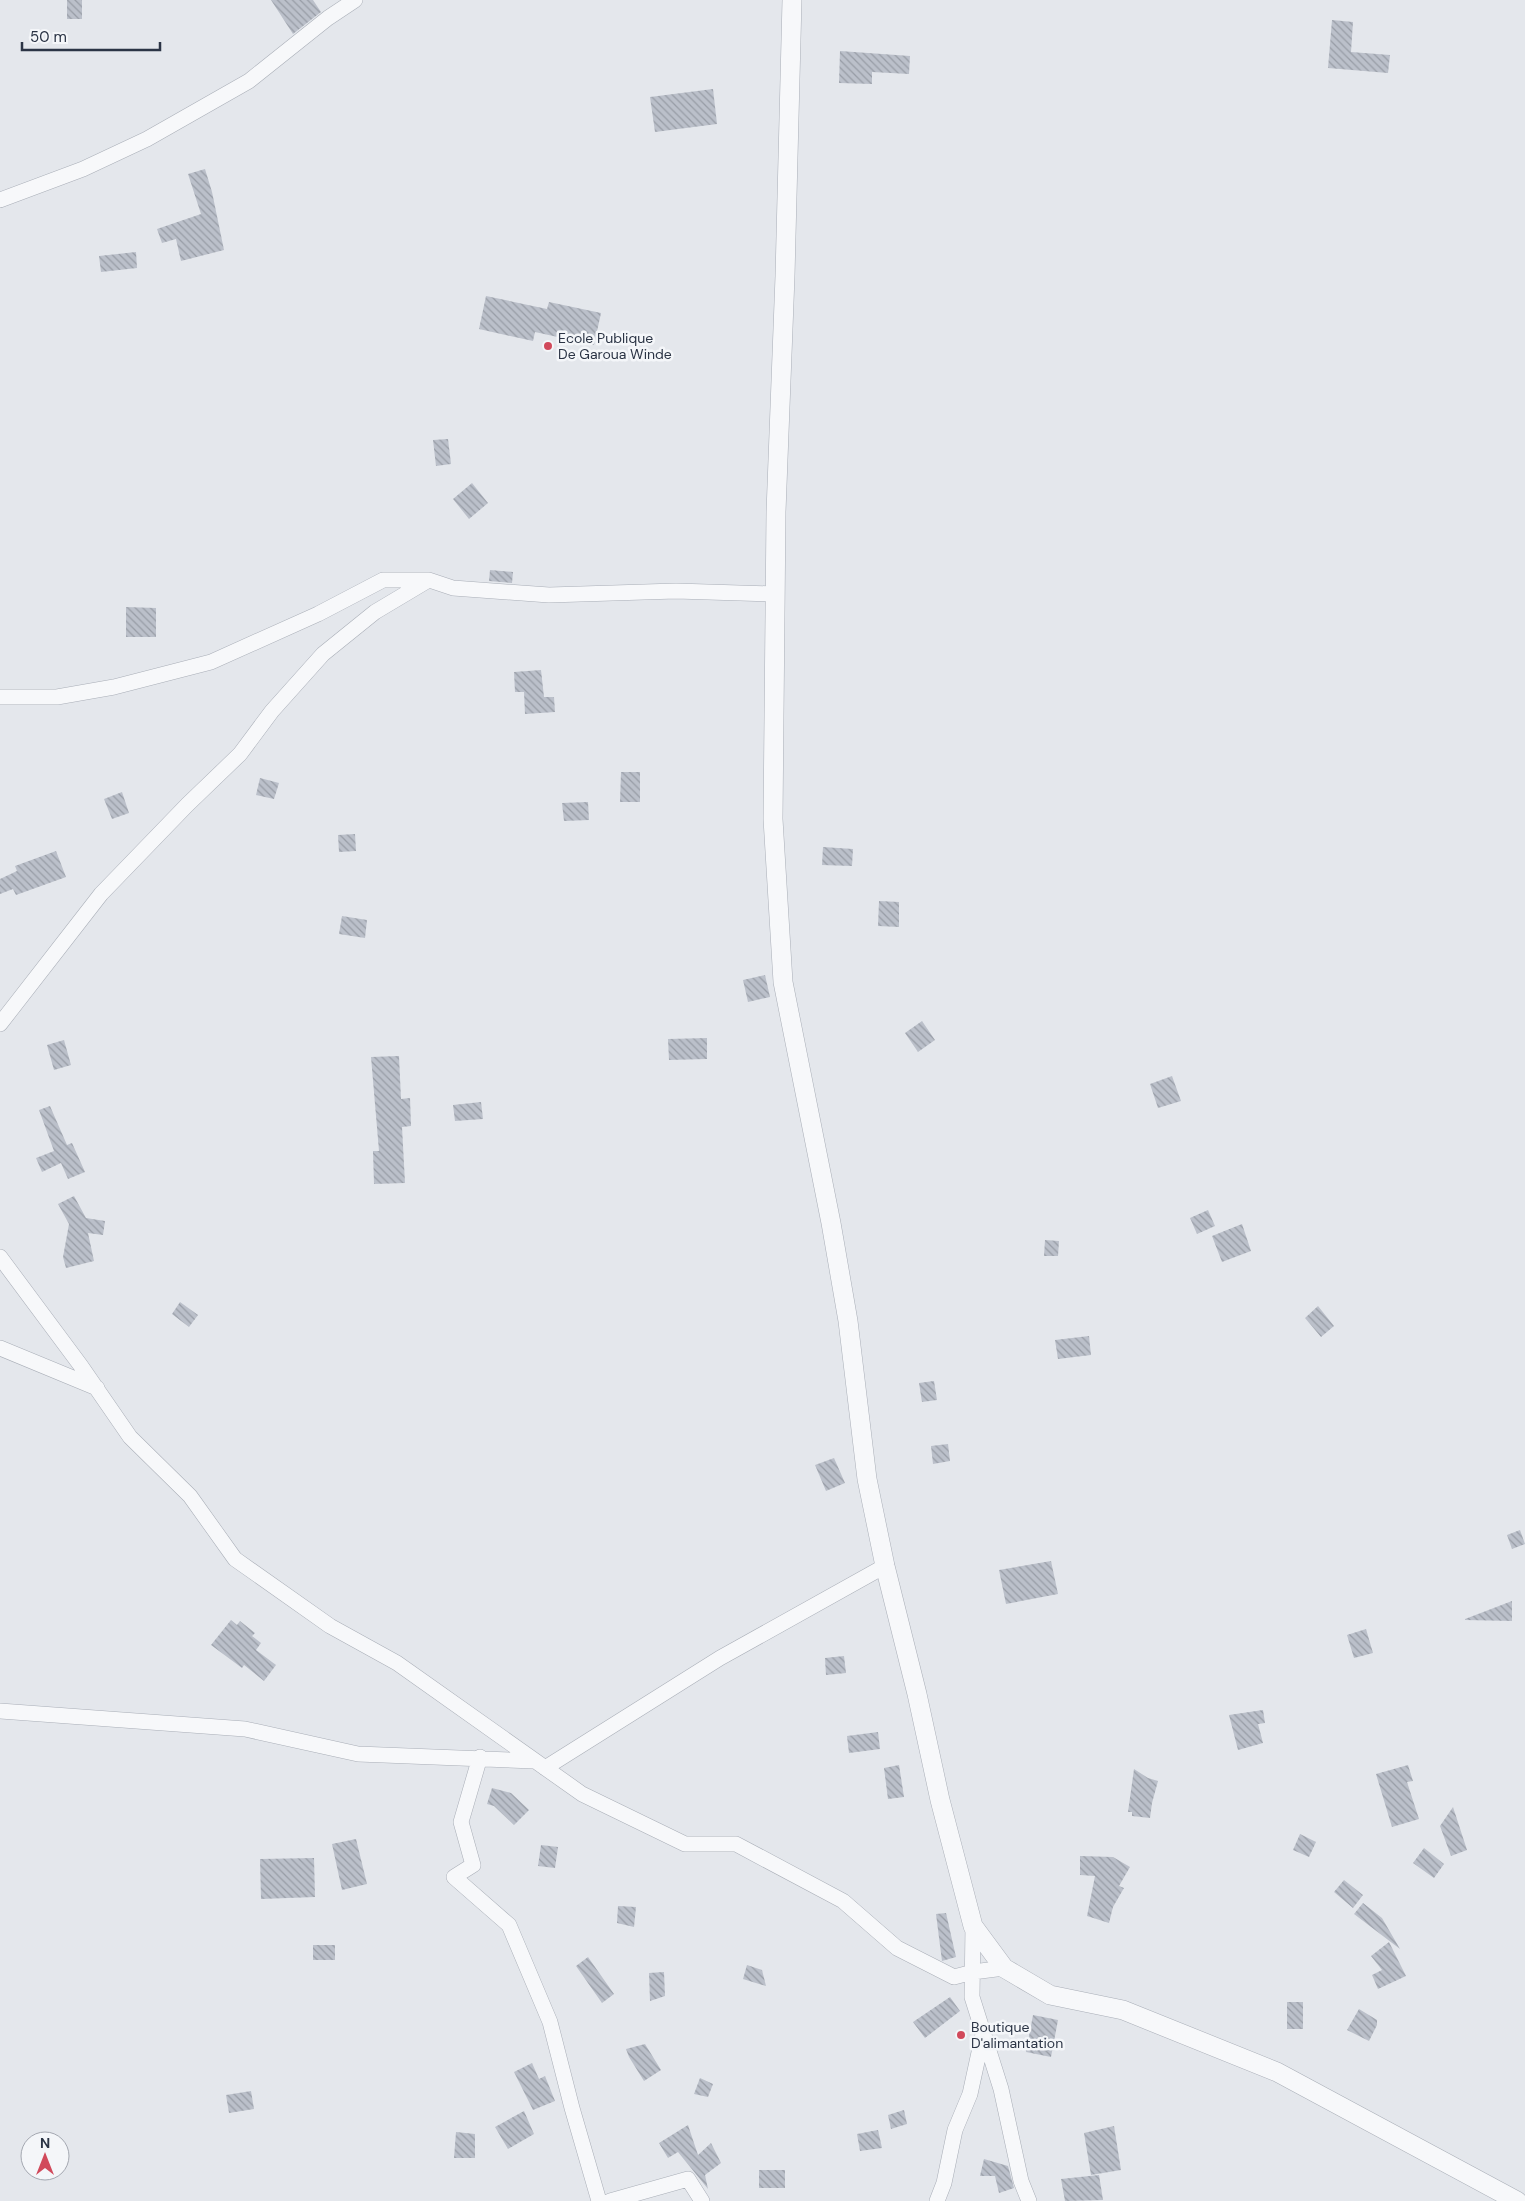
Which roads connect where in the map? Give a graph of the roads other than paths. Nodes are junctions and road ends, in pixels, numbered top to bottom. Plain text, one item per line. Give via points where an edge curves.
1 (355, 0) edge
2 (792, 0) edge
3 (0, 200) edge
4 (429, 580) junction
5 (775, 594) junction
6 (0, 697) edge
7 (0, 1024) edge
8 (0, 1257) edge
9 (0, 1348) edge
10 (97, 1388) junction
11 (885, 1566) junction
12 (0, 1711) edge
13 (480, 1757) junction
14 (540, 1764) junction
15 (974, 1926) junction
16 (1004, 1968) junction
17 (973, 1972) junction
18 (983, 2033) junction
19 (599, 2201) edge
20 (610, 2201) edge
21 (702, 2201) edge
22 (937, 2201) edge
23 (1029, 2201) edge
24 (1516, 2201) edge

1 - 3 street via 240,86 147,139 91,165
2 - 5 street
4 - 5 street via 454,588 549,595 676,590
4 - 6 street via 383,580 318,614 211,662 114,687 58,697
4 - 7 street via 375,612 323,654 272,710 240,754 101,894
5 - 11 street via 773,819 784,982 848,1321 867,1478
8 - 10 street
9 - 10 street
10 - 14 street via 130,1437 190,1496 235,1559 330,1626 397,1663
11 - 14 street
11 - 15 street via 940,1800
12 - 13 street via 245,1729 358,1754
13 - 14 street
13 - 19 street via 461,1822 473,1865 454,1877 509,1925 550,2022
14 - 17 street via 582,1794 685,1844 736,1844 843,1902 897,1948 954,1977
15 - 16 street
15 - 17 street
16 - 17 street
16 - 24 street via 1050,1995 1123,2010 1277,2072
17 - 18 street via 972,1997
18 - 22 street via 970,2094 955,2130
18 - 23 street via 1001,2089 1021,2181
20 - 21 street via 688,2179

